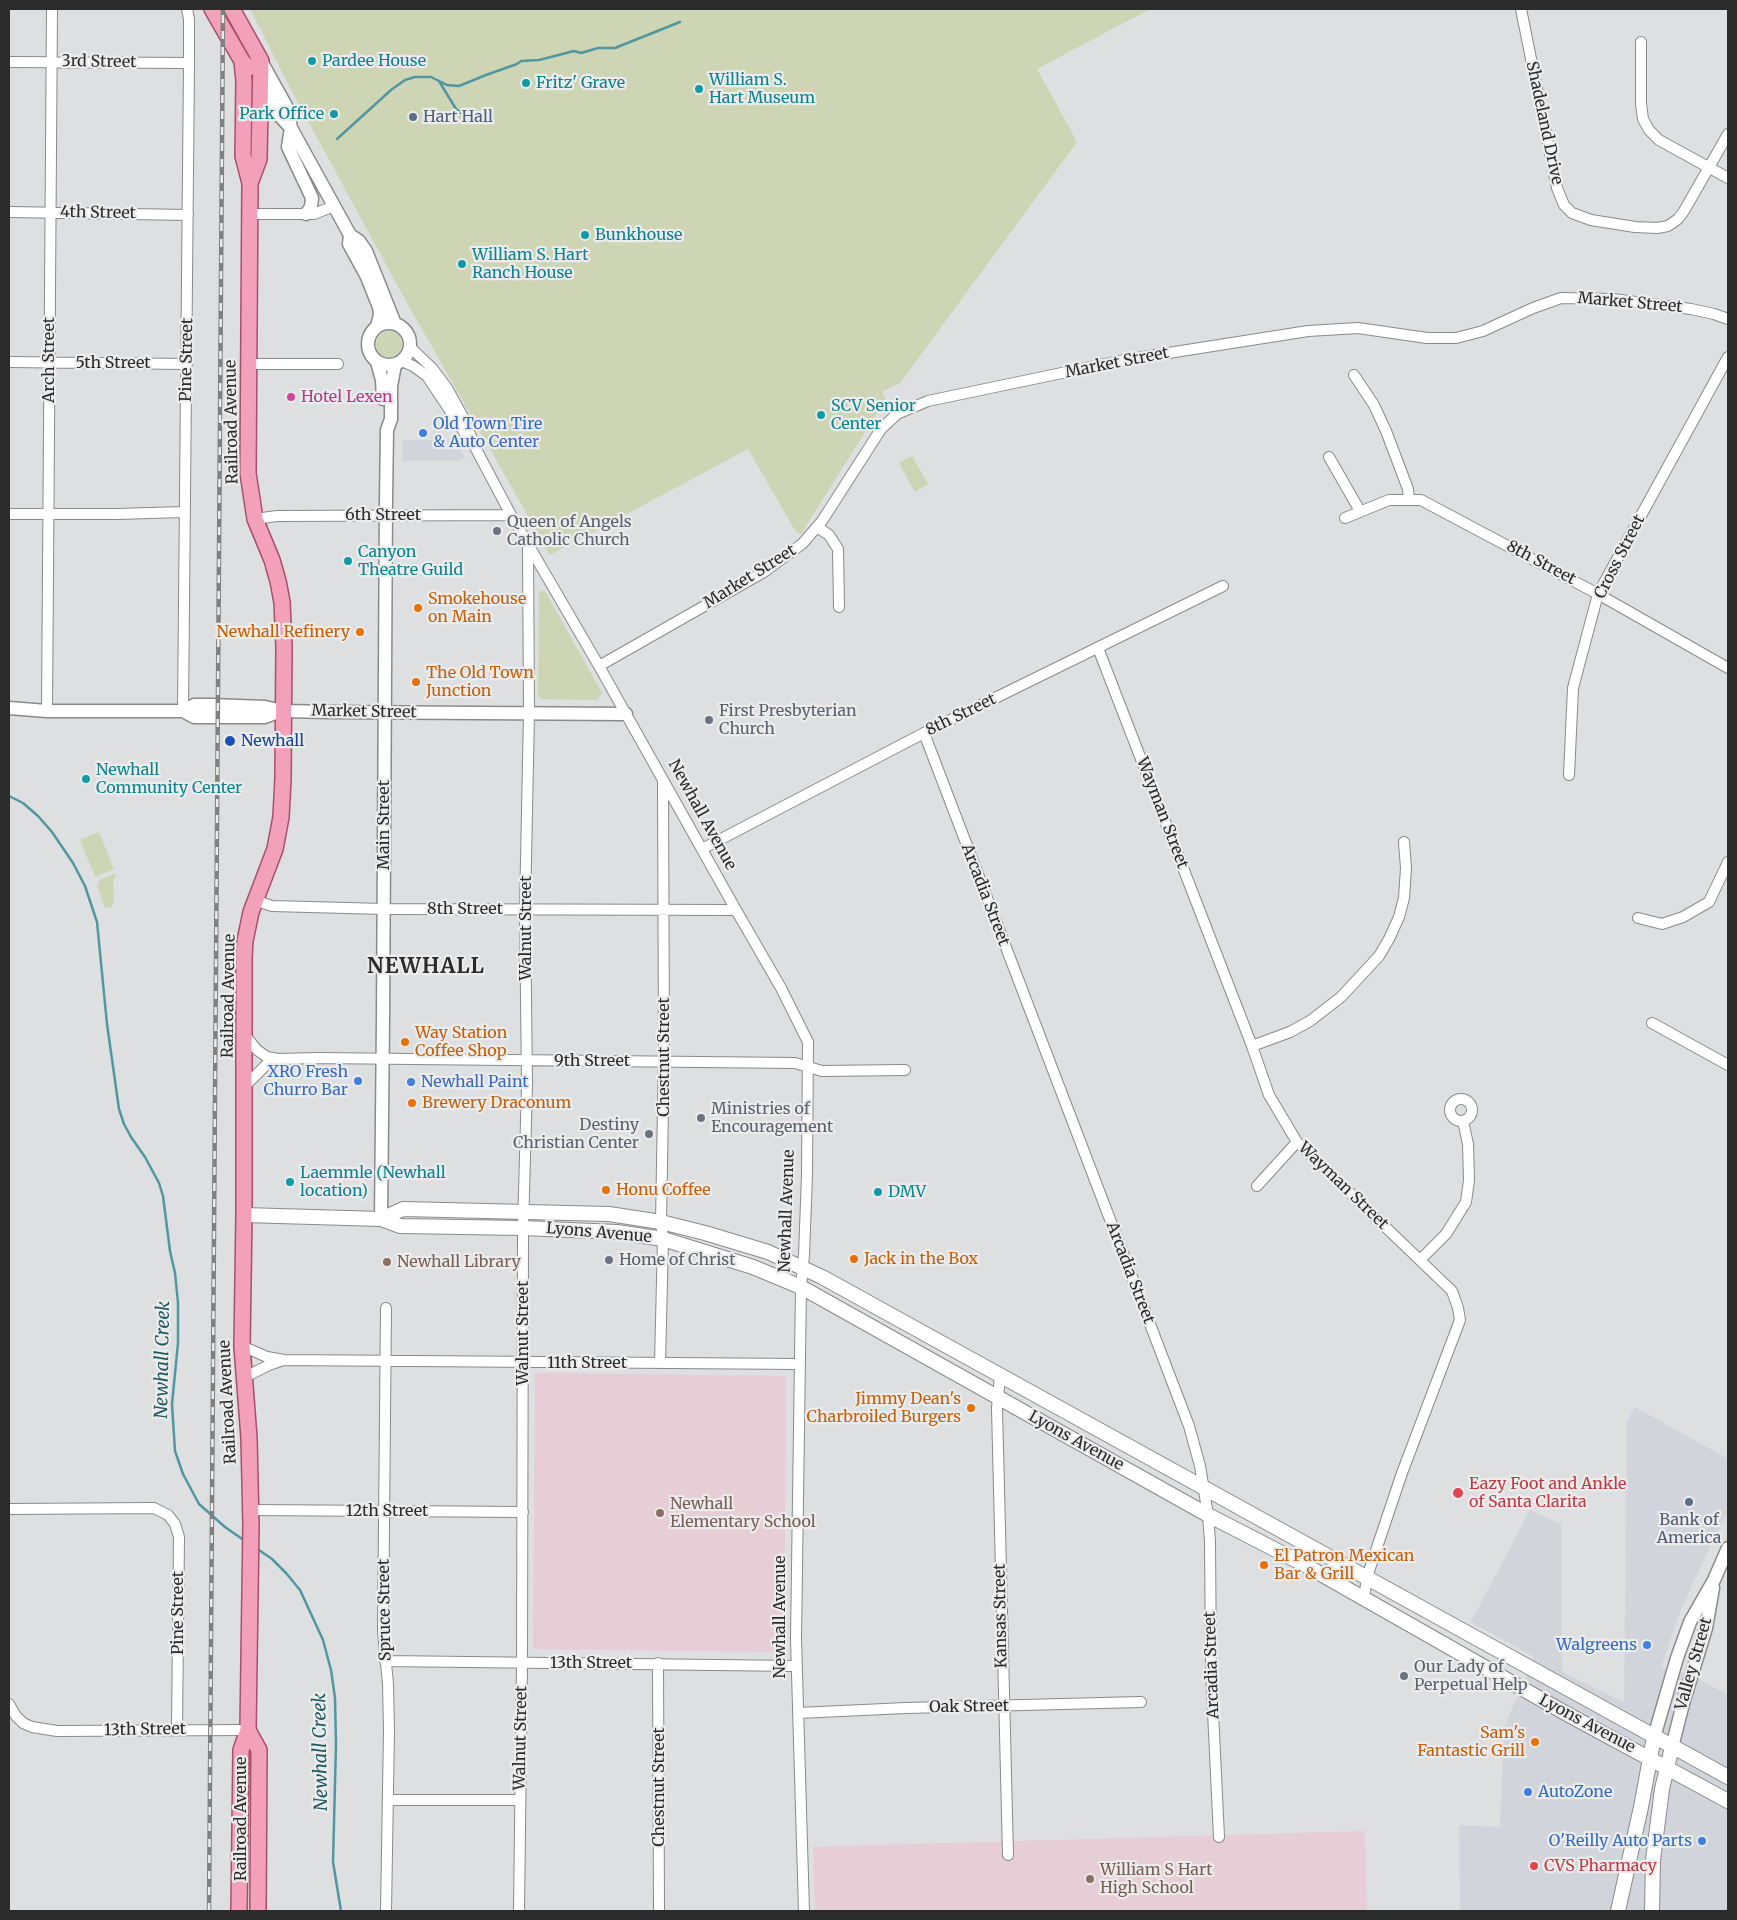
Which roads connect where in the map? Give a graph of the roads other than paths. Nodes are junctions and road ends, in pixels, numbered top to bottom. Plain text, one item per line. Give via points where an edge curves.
1 (52, 9) edge
2 (212, 9) edge
3 (232, 9) edge
4 (1520, 9) edge
5 (188, 14) edge
6 (1641, 42) dead end
7 (242, 61) junction
8 (261, 61) junction
9 (9, 62) edge
10 (52, 62) junction
11 (190, 63) junction
12 (261, 83) junction
13 (291, 128) junction
14 (1728, 134) edge
15 (1710, 168) junction
16 (1728, 178) edge
17 (250, 183) junction
18 (334, 206) junction
19 (9, 212) edge
20 (50, 212) junction
21 (249, 214) junction
22 (306, 214) junction
23 (188, 215) junction
24 (350, 235) junction
25 (1728, 319) edge
26 (395, 324) junction
27 (377, 326) junction
28 (410, 347) junction
29 (1728, 357) edge
30 (9, 362) edge
31 (377, 362) junction
32 (398, 363) junction
33 (48, 364) junction
34 (187, 364) junction
35 (248, 364) junction
36 (338, 364) dead end
37 (1354, 376) dead end
38 (387, 430) junction
39 (476, 449) junction
40 (1329, 458) dead end
41 (1409, 500) junction
42 (1360, 511) junction
43 (184, 512) junction
44 (9, 514) edge
45 (47, 514) junction
46 (386, 515) junction
47 (511, 515) junction
48 (1345, 518) dead end
49 (255, 519) junction
50 (818, 527) junction
51 (528, 544) junction
52 (1223, 586) dead end
53 (1598, 594) junction
54 (839, 608) dead end
55 (1098, 648) junction
56 (599, 666) junction
57 (1728, 668) edge
58 (9, 708) edge
59 (47, 711) junction
60 (183, 711) junction
61 (283, 711) junction
62 (385, 712) junction
63 (529, 713) junction
64 (626, 714) junction
65 (924, 733) junction
66 (1569, 775) dead end
67 (663, 781) junction
68 (1404, 842) dead end
69 (702, 849) junction
70 (1728, 862) edge
71 (254, 900) junction
72 (384, 909) junction
73 (526, 909) junction
74 (736, 910) junction
75 (664, 911) junction
76 (1638, 918) dead end
77 (1652, 1023) dead end
78 (244, 1036) junction
79 (1252, 1046) junction
80 (278, 1059) junction
81 (383, 1060) junction
82 (526, 1061) junction
83 (663, 1061) junction
84 (1728, 1065) edge
85 (808, 1067) junction
86 (905, 1070) dead end
87 (245, 1086) junction
88 (1463, 1121) dead end
89 (1297, 1142) junction
90 (1257, 1186) dead end
91 (524, 1211) junction
92 (244, 1215) junction
93 (380, 1219) junction
94 (661, 1222) junction
95 (524, 1228) junction
96 (664, 1239) junction
97 (1420, 1260) junction
98 (803, 1268) junction
99 (801, 1287) junction
100 (386, 1308) dead end
101 (242, 1346) junction
102 (284, 1360) junction
103 (386, 1360) junction
104 (523, 1363) junction
105 (660, 1364) junction
106 (800, 1364) junction
107 (1000, 1376) junction
108 (243, 1378) junction
109 (998, 1397) junction
110 (1203, 1488) junction
111 (9, 1508) edge
112 (384, 1511) junction
113 (523, 1512) junction
114 (1208, 1515) junction
115 (251, 1518) junction
116 (1728, 1548) edge
117 (1367, 1577) junction
118 (1714, 1580) junction
119 (1364, 1599) junction
120 (385, 1661) junction
121 (522, 1663) junction
122 (658, 1663) junction
123 (796, 1666) junction
124 (1141, 1702) dead end
125 (9, 1704) edge
126 (1004, 1707) junction
127 (798, 1713) junction
128 (177, 1730) junction
129 (248, 1730) junction
130 (1654, 1737) junction
131 (1672, 1747) junction
132 (1650, 1757) junction
133 (1667, 1767) junction
134 (1728, 1777) edge
135 (389, 1800) junction
136 (520, 1800) junction
137 (1728, 1800) edge
138 (1219, 1837) dead end
139 (1008, 1856) dead end
140 (239, 1911) edge
141 (258, 1911) edge
142 (386, 1911) edge
143 (519, 1911) edge
144 (659, 1911) edge
145 (804, 1911) edge
146 (1618, 1911) edge
147 (1652, 1911) edge

1 - 10 street, Arch Street
2 - 7 main road
3 - 8 main road
4 - 15 street, Shadeland Drive via 1557,188 1564,205 1572,213 1635,227 1668,226 1684,211
5 - 11 street, Pine Street
6 - 15 street via 1641,104 1649,130 1659,140
7 - 12 main road
7 - 17 main road, Railroad Avenue via 243,156
8 - 12 main road, Railroad Avenue
8 - 13 street via 286,106
9 - 10 street, 3rd Street
10 - 11 street, 3rd Street
10 - 20 street, Arch Street
11 - 23 street, Pine Street
12 - 13 street via 276,112
12 - 17 main road, Railroad Avenue via 259,159
13 - 18 street
13 - 22 street via 288,147 312,198
14 - 15 street, Shadeland Drive
15 - 16 street
17 - 21 main road, Railroad Avenue
18 - 22 street
18 - 24 street
19 - 20 street, 4th Street
20 - 23 street, 4th Street
20 - 33 street, Arch Street
21 - 22 street
21 - 35 main road, Railroad Avenue
23 - 34 street, Pine Street
24 - 26 street via 366,251
24 - 27 street via 349,244 368,277 379,307
25 - 50 street, Market Street via 1691,309 1614,299 1561,298 1483,331 1456,338 1427,338 1358,328 1317,330 1124,360 928,401 897,414 881,429
26 - 27 street
26 - 28 street via 407,333
27 - 31 street via 368,342 370,353
28 - 32 street via 407,356
28 - 39 street, Newhall Avenue via 436,372 447,388
29 - 53 street, Cross Street
30 - 33 street, 5th Street
31 - 32 street via 387,366
31 - 38 street, Main Street
32 - 38 street, Main Street via 391,386 391,419
32 - 39 street, Newhall Avenue via 413,366 427,376
33 - 34 street, 5th Street
33 - 45 street, Arch Street
34 - 43 street, Pine Street
35 - 36 street
35 - 49 main road, Railroad Avenue via 248,473
37 - 41 street via 1374,405 1386,431 1408,489
38 - 46 street, Main Street
39 - 47 street, Newhall Avenue
40 - 42 street
41 - 42 street, 8th Street via 1389,500
41 - 53 street, 8th Street via 1420,500
42 - 48 street, 8th Street
43 - 45 street
43 - 60 street, Pine Street
44 - 45 street
45 - 59 street, Arch Street
46 - 47 street, 6th Street
46 - 49 street, 6th Street
46 - 62 street, Main Street
47 - 51 street, Newhall Avenue
49 - 61 main road, Railroad Avenue via 272,560 282,602
50 - 54 street via 829,535 838,549
50 - 56 street, Market Street via 802,544 764,572
51 - 56 street, Newhall Avenue
51 - 63 street, Walnut Street
52 - 55 street, 8th Street
53 - 57 street, 8th Street
53 - 66 street, Cross Street via 1573,688
55 - 65 street, 8th Street
55 - 79 street, Wayman Street
56 - 64 street, Newhall Avenue
58 - 59 street, Market Street
59 - 60 street, Market Street
60 - 61 street, Market Street via 194,717 265,717
61 - 62 street, Market Street
61 - 71 main road, Railroad Avenue via 283,779 278,835
62 - 63 street, Market Street
62 - 72 street, Main Street
63 - 64 street, Market Street
63 - 73 street, Walnut Street
64 - 67 street, Newhall Avenue
65 - 69 street, 8th Street
65 - 110 street, Arcadia Street via 1189,1426
67 - 69 street, Newhall Avenue
67 - 75 street, Chestnut Street
68 - 79 street via 1404,898 1399,917 1379,956 1341,997 1310,1021
69 - 74 street, Newhall Avenue
70 - 76 street via 1709,902 1684,917 1662,924
71 - 72 street, 8th Street via 272,906
71 - 78 main road, Railroad Avenue via 245,941
72 - 73 street, 8th Street
72 - 81 street, Main Street
73 - 75 street, 8th Street
73 - 82 street, Walnut Street
74 - 75 street, 8th Street
74 - 85 street, Newhall Avenue via 806,1036
75 - 83 street, Chestnut Street
77 - 84 street
78 - 80 street, 9th Street via 267,1057
78 - 87 main road, Railroad Avenue
79 - 89 street, Wayman Street via 1269,1095
80 - 81 street, 9th Street
80 - 87 street via 266,1065
81 - 82 street, 9th Street
81 - 93 street, Main Street
82 - 83 street, 9th Street
82 - 91 street, Walnut Street
83 - 85 street, 9th Street via 795,1063
83 - 94 street, Chestnut Street
85 - 86 street, 9th Street via 822,1071
85 - 98 street, Newhall Avenue
87 - 92 main road, Railroad Avenue
88 - 97 street via 1468,1144 1466,1202 1446,1234
89 - 90 street
89 - 97 street, Wayman Street
91 - 93 main road, Lyons Avenue via 402,1209
91 - 94 main road, Lyons Avenue via 609,1214
91 - 95 street, Walnut Street
92 - 93 main road, Lyons Avenue
92 - 101 main road, Railroad Avenue
93 - 95 main road, Lyons Avenue via 400,1226
94 - 96 street, Chestnut Street
94 - 98 main road, Lyons Avenue via 768,1252
95 - 96 main road, Lyons Avenue via 617,1232
95 - 104 street, Walnut Street
96 - 99 main road, Lyons Avenue via 730,1258
96 - 105 street, Chestnut Street
97 - 117 street, Wayman Street via 1452,1291 1460,1320
98 - 99 street, Newhall Avenue
98 - 107 main road, Lyons Avenue
99 - 106 street, Newhall Avenue
99 - 109 main road, Lyons Avenue
100 - 103 street, Spruce Street
101 - 102 street, 11th Street via 267,1357
101 - 108 main road, Railroad Avenue
102 - 103 street, 11th Street
102 - 108 street, 11th Street
103 - 104 street, 11th Street
103 - 112 street, Spruce Street
104 - 105 street, 11th Street
104 - 113 street, Walnut Street
105 - 106 street, 11th Street
106 - 123 street, Newhall Avenue
107 - 109 street, Kansas Street
107 - 110 main road, Lyons Avenue
108 - 115 main road, Railroad Avenue via 249,1438
109 - 114 main road, Lyons Avenue
109 - 126 street, Kansas Street
110 - 114 street, Arcadia Street
110 - 117 main road, Lyons Avenue
111 - 128 street, Pine Street via 154,1508 168,1515 175,1524 179,1537
112 - 113 street, 12th Street
112 - 115 street, 12th Street
112 - 120 street, Spruce Street
113 - 121 street, Walnut Street
114 - 119 main road, Lyons Avenue
114 - 138 street, Arcadia Street
115 - 129 main road, Railroad Avenue
116 - 118 street, Valley Street
117 - 119 street, Wayman Street
117 - 130 main road, Lyons Avenue
118 - 130 street, Valley Street via 1690,1622
118 - 131 street, Valley Street via 1706,1628
119 - 132 main road, Lyons Avenue
120 - 121 street, 13th Street
120 - 135 street, Spruce Street
121 - 122 street, 13th Street
121 - 136 street, Walnut Street
122 - 123 street, 13th Street
122 - 144 street, Chestnut Street
123 - 127 street, Newhall Avenue
124 - 126 street, Oak Street
125 - 128 street, 13th Street via 23,1723 42,1730
126 - 127 street, Oak Street
126 - 139 street, Kansas Street
127 - 145 street, Newhall Avenue
128 - 129 street, 13th Street
129 - 140 main road, Railroad Avenue via 241,1750
129 - 141 main road, Railroad Avenue via 260,1750
130 - 131 main road, Lyons Avenue
130 - 132 main road
131 - 133 main road
131 - 134 main road, Lyons Avenue
132 - 133 main road, Lyons Avenue
132 - 146 main road
133 - 137 main road, Lyons Avenue
133 - 147 main road via 1653,1860
135 - 136 street
135 - 142 street, Spruce Street
136 - 143 street, Walnut Street

